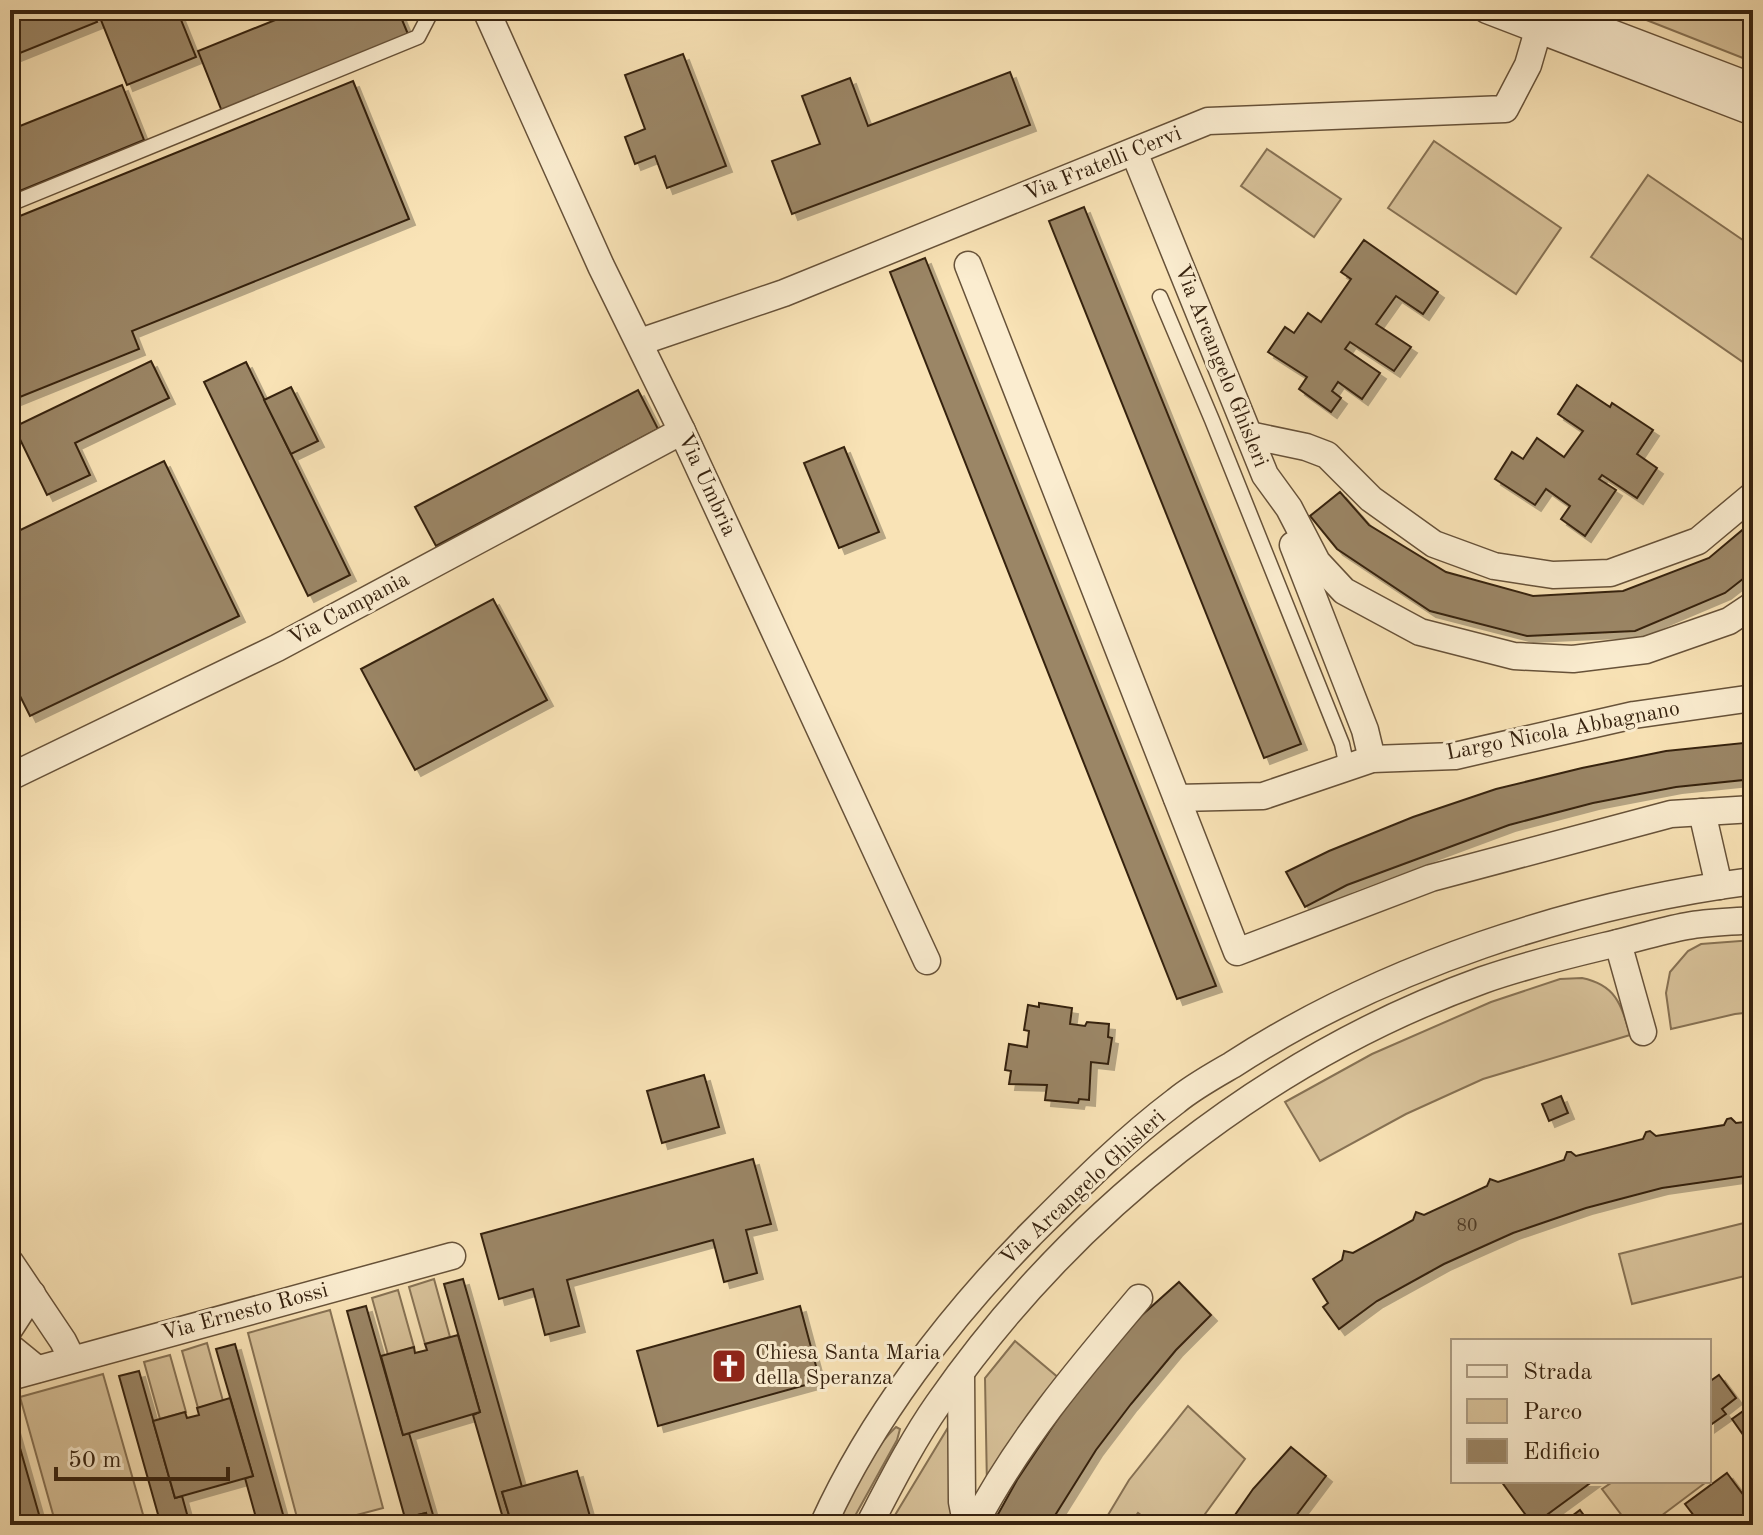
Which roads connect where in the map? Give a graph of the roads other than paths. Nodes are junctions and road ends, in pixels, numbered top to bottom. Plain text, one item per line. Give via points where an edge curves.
1 (432, 10) edge
2 (486, 10) edge
3 (1487, 10) edge
4 (1544, 17) edge
5 (1753, 87) edge
6 (1753, 112) edge
7 (1134, 152) junction
8 (10, 204) edge
9 (968, 265) dead end
10 (1160, 297) dead end
11 (640, 342) junction
12 (682, 431) junction
13 (1249, 435) junction
14 (1265, 475) junction
15 (1753, 495) edge
16 (1753, 605) edge
17 (1741, 626) edge
18 (1753, 698) edge
19 (1360, 763) junction
20 (10, 777) edge
21 (1177, 798) junction
22 (1753, 809) edge
23 (1702, 812) junction
24 (1753, 881) edge
25 (1719, 886) junction
26 (1753, 920) edge
27 (1618, 943) junction
28 (927, 961) dead end
29 (1345, 1000) junction
30 (1363, 1032) junction
31 (1643, 1032) dead end
32 (452, 1256) dead end
33 (10, 1262) edge
34 (32, 1294) junction
35 (1139, 1298) dead end
36 (10, 1328) edge
37 (10, 1347) edge
38 (72, 1359) junction
39 (37, 1369) junction
40 (961, 1374) junction
41 (10, 1377) edge
42 (905, 1384) junction
43 (936, 1406) junction
44 (974, 1524) edge
45 (823, 1525) edge
46 (869, 1525) edge

1 - 8 lane via 418,37
2 - 11 street, Via Umbria
3 - 4 street
4 - 5 street
4 - 6 street
4 - 7 street, Via Fratelli Cervi via 1528,65 1505,109 1208,121
7 - 11 street, Via Fratelli Cervi via 784,293
7 - 13 street, Via Arcangelo Ghisleri
9 - 21 street
10 - 19 lane via 1342,744
11 - 12 street, Via Umbria
12 - 20 street, Via Campania via 277,648
12 - 28 street, Via Umbria
13 - 14 street, Via Arcangelo Ghisleri
13 - 15 street via 1327,455 1371,499 1434,544 1494,566 1553,575 1610,573 1698,541
14 - 17 street, Via Arcangelo Ghisleri via 1317,562 1344,591 1420,632 1514,656 1573,659 1646,650
14 - 19 street via 1359,715
16 - 17 street, Via Arcangelo Ghisleri
18 - 19 street, Largo Nicola Abbagnano via 1634,715 1455,756
19 - 21 street, Largo Nicola Abbagnano via 1263,796
21 - 23 street via 1237,952 1431,878 1671,814
22 - 23 street
23 - 25 street
24 - 25 street, Via Arcangelo Ghisleri
25 - 29 street, Via Arcangelo Ghisleri via 1532,930
26 - 27 street, Via Arcangelo Ghisleri via 1689,925
27 - 30 street, Via Arcangelo Ghisleri via 1483,980
27 - 31 street
29 - 30 street
29 - 42 street, Via Arcangelo Ghisleri via 1177,1100 1096,1169 985,1282
30 - 40 street, Via Arcangelo Ghisleri via 1199,1133 1115,1204 1030,1288
32 - 38 street, Via Ernesto Rossi
33 - 34 street
34 - 36 street
34 - 38 street
35 - 44 street via 1061,1390
37 - 39 street
38 - 39 street, Via Ernesto Rossi
39 - 41 street, Via Ernesto Rossi
40 - 43 street, Via Arcangelo Ghisleri
40 - 44 street via 962,1502 965,1517
42 - 43 street
42 - 45 street, Via Arcangelo Ghisleri
43 - 46 street, Via Arcangelo Ghisleri

